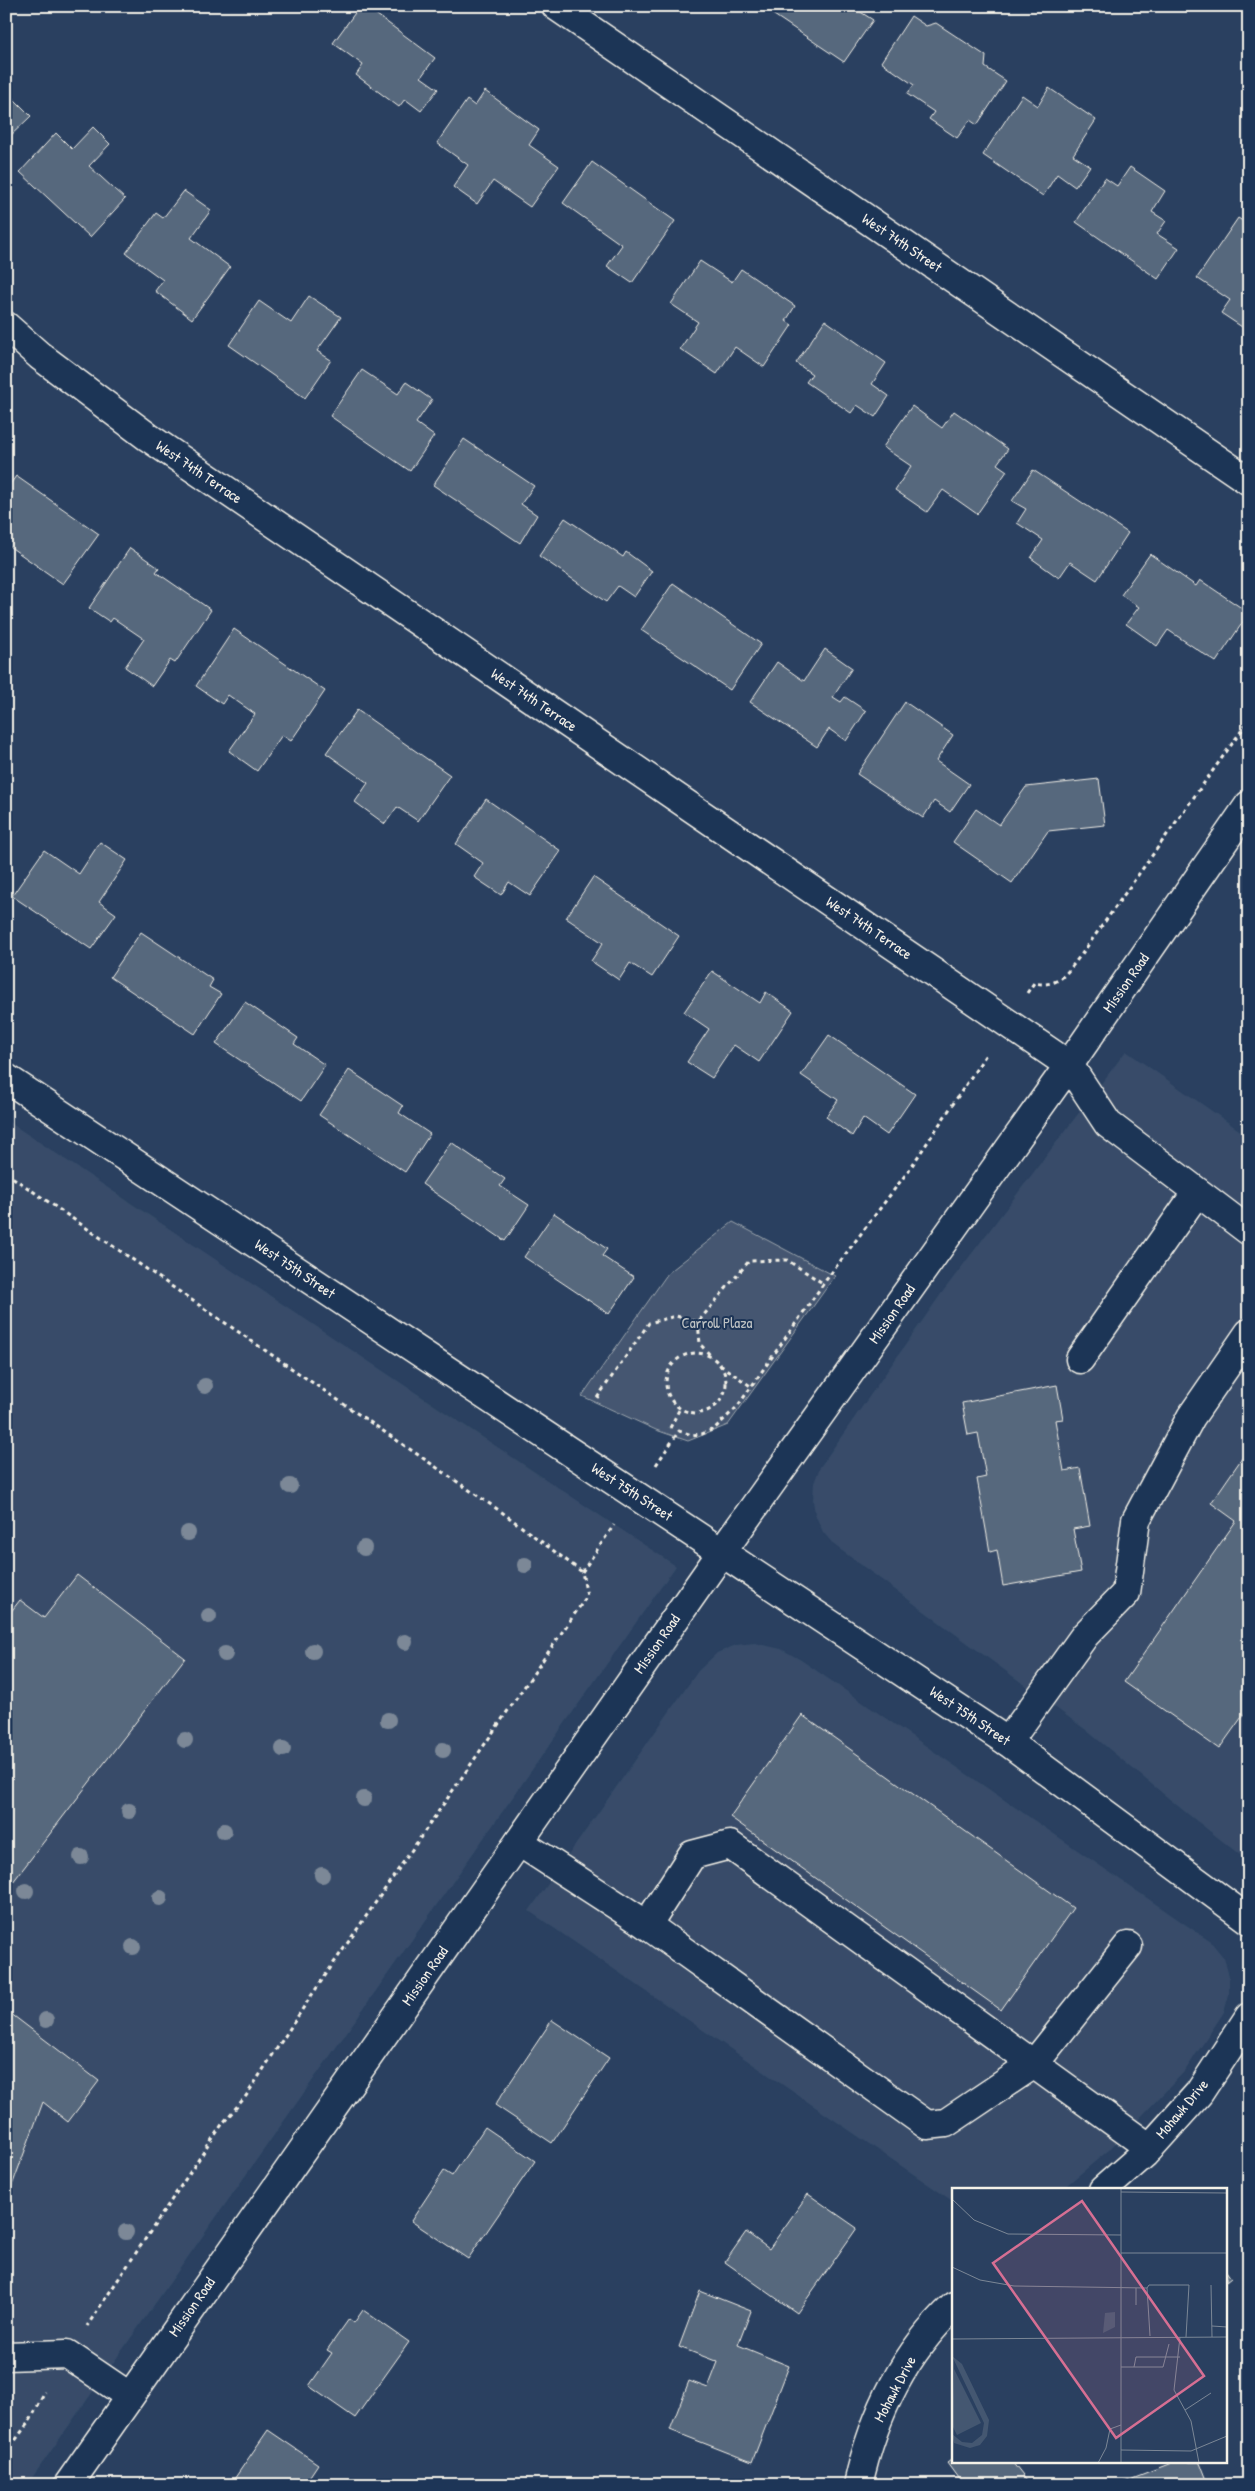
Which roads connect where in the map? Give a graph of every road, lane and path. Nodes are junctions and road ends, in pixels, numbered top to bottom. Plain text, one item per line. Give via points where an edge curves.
1 (556, 6) edge
2 (6, 326) edge
3 (1249, 481) edge
4 (1249, 720) edge
5 (1249, 805) edge
6 (1034, 983) dead end
7 (980, 1063) dead end
8 (1069, 1065) junction
9 (6, 1078) edge
10 (6, 1173) edge
11 (1197, 1192) junction
12 (1249, 1231) edge
13 (824, 1284) junction
14 (698, 1322) junction
15 (1249, 1334) edge
16 (712, 1357) junction
17 (1080, 1359) dead end
18 (719, 1364) junction
19 (752, 1387) junction
20 (597, 1398) dead end
21 (680, 1408) junction
22 (670, 1428) dead end
23 (679, 1431) dead end
24 (722, 1552) junction
25 (1008, 1742) junction
26 (519, 1842) junction
27 (1249, 1920) edge
28 (647, 1925) junction
29 (1128, 1946) dead end
30 (1249, 2017) edge
31 (1034, 2064) junction
32 (1150, 2148) junction
33 (1105, 2188) edge
34 (110, 2294) dead end
35 (952, 2308) edge
36 (6, 2356) edge
37 (129, 2396) junction
38 (38, 2404) dead end
39 (6, 2453) edge
40 (68, 2485) edge
41 (858, 2485) edge

1 - 3 main road, West 74th Street
2 - 8 main road, West 74th Terrace via 40,356 148,437
4 - 6 path via 1062,979 1048,986
5 - 8 main road, Mission Road
7 - 13 path via 909,1170
8 - 11 main road via 1108,1124
8 - 24 main road, Mission Road
9 - 24 main road, West 75th Street
10 - 34 path via 503,1513 582,1572 587,1596 309,1999 246,2096 223,2123
11 - 12 main road
11 - 17 main road
13 - 14 path via 787,1260 749,1261
13 - 19 path
14 - 16 path via 700,1344
14 - 20 path via 676,1316 649,1323
15 - 25 main road via 1191,1417 1136,1520 1126,1593 1085,1635
16 - 18 path
16 - 21 path via 684,1355 670,1367 666,1375 667,1394
18 - 19 path
18 - 21 path via 726,1384 718,1403 700,1413
19 - 23 path via 714,1429 692,1435
21 - 22 path
24 - 25 main road, West 75th Street
24 - 26 main road, Mission Road
25 - 27 main road, West 75th Street
26 - 28 main road
26 - 37 main road, Mission Road
28 - 31 main road via 927,2125 946,2123
28 - 31 main road via 692,1855 730,1845
29 - 31 main road
30 - 32 main road, Mohawk Drive via 1199,2093
31 - 32 main road
32 - 33 main road, Mohawk Drive
35 - 41 main road, Mohawk Drive via 921,2342 878,2414 864,2454
36 - 37 main road via 67,2354
37 - 40 main road, Mission Road
38 - 39 path

